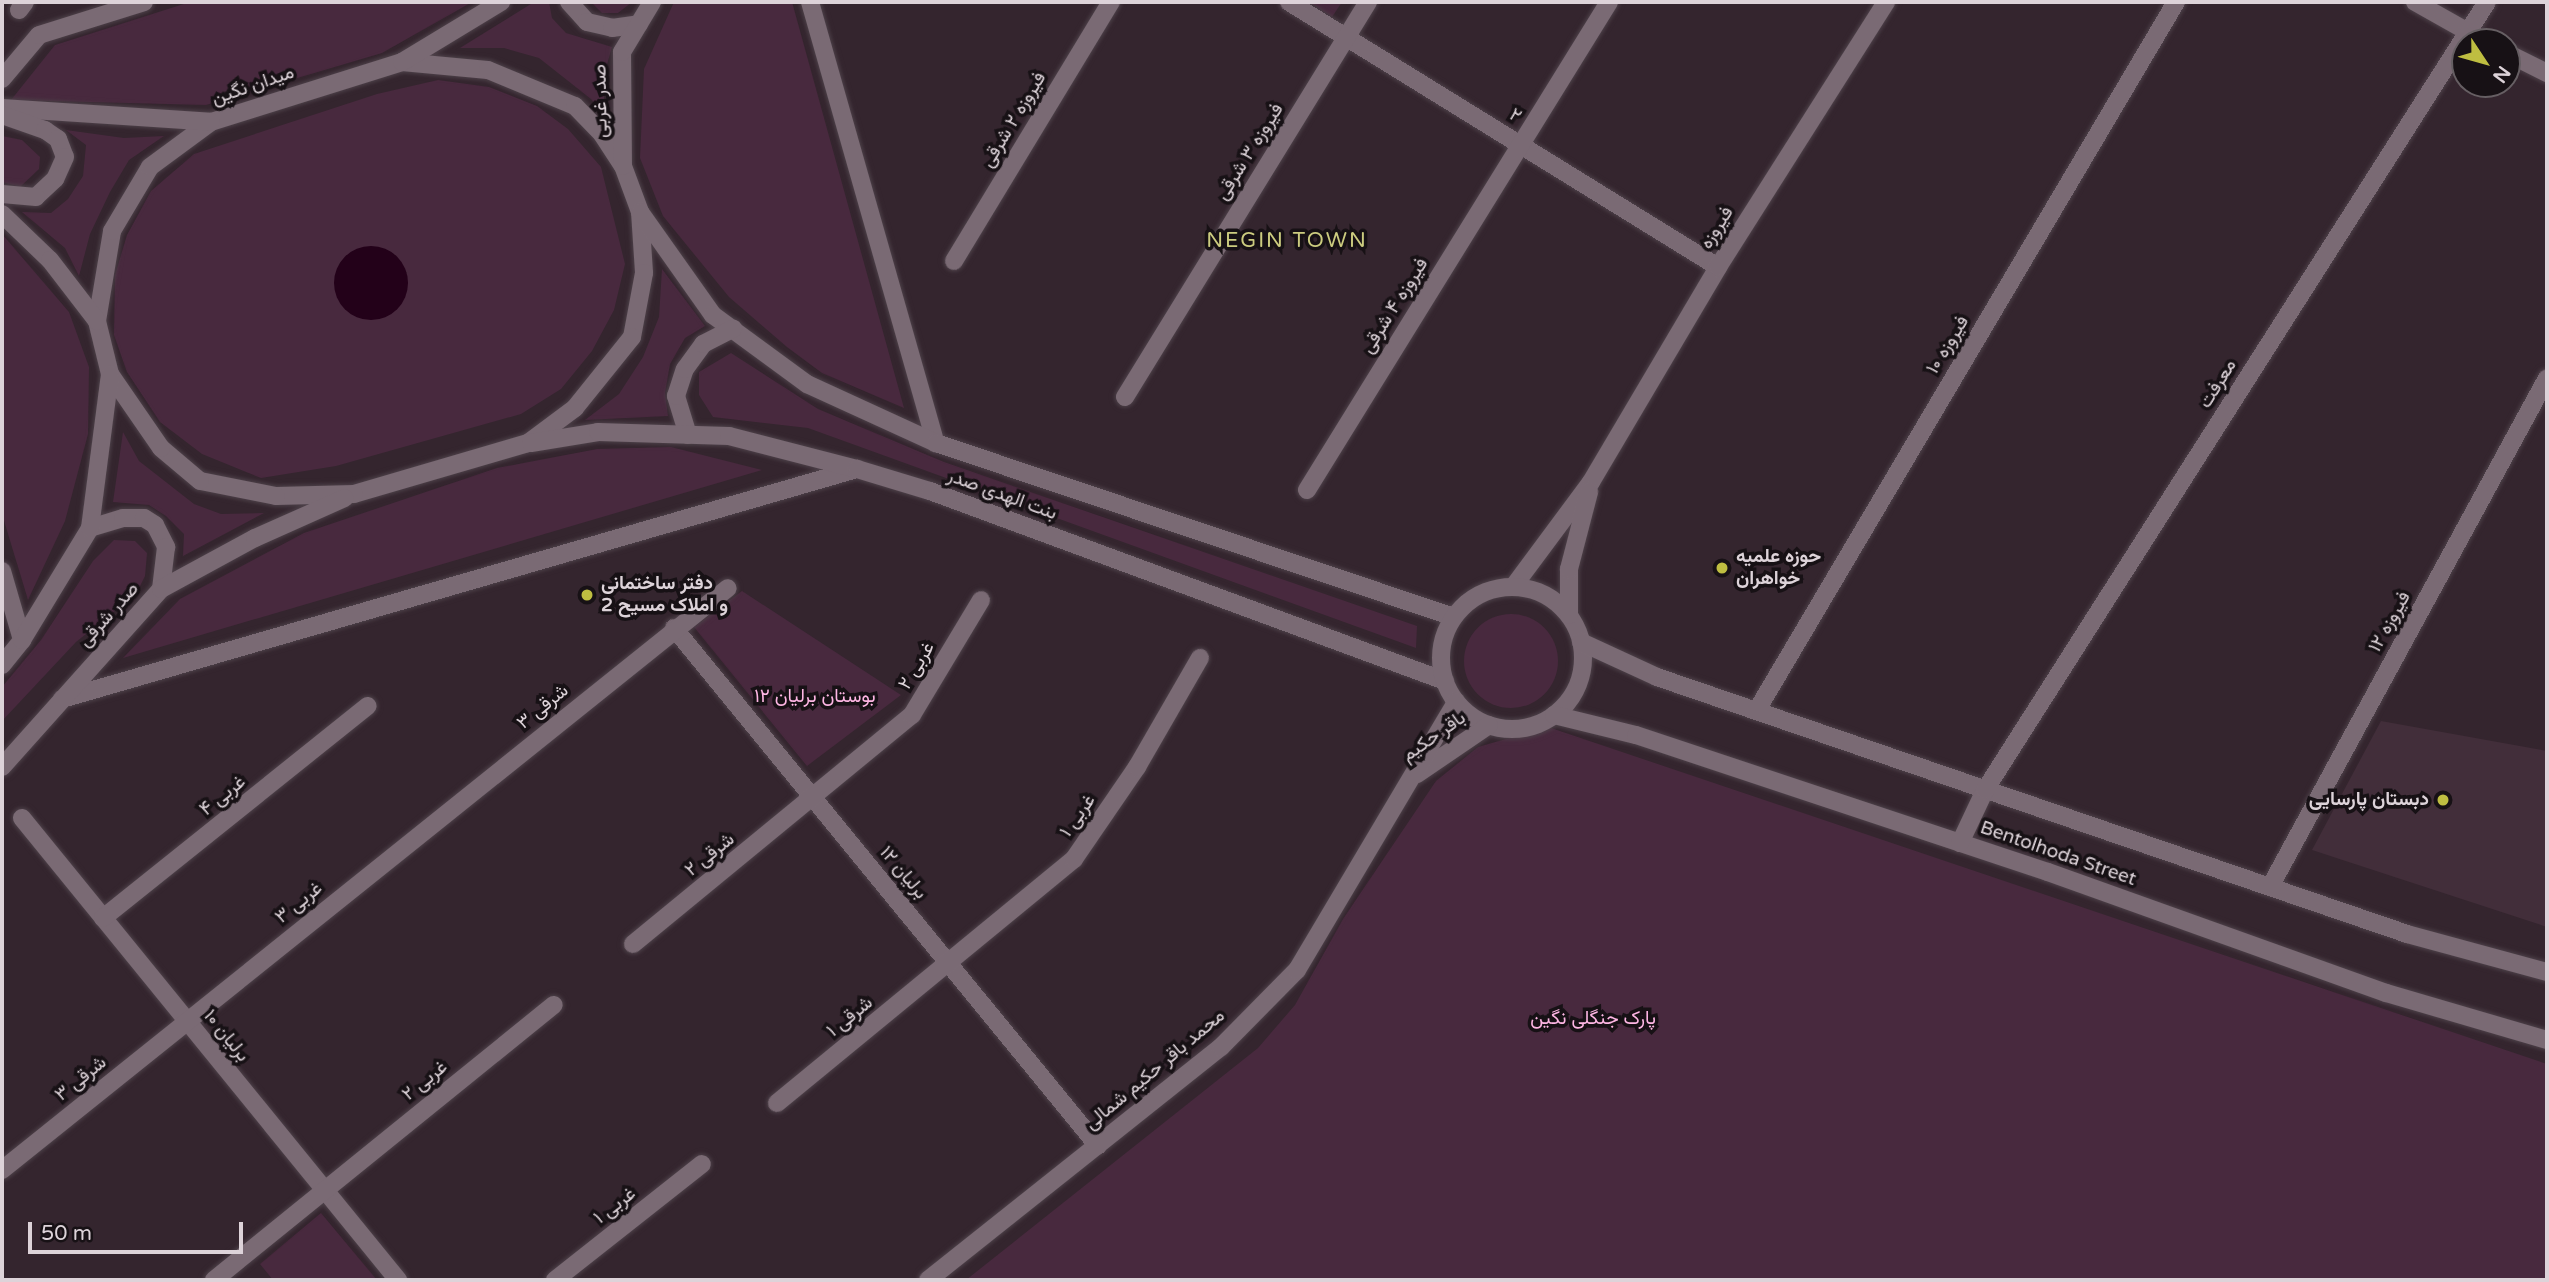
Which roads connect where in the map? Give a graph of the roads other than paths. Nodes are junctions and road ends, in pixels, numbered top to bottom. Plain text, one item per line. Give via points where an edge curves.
1 (144, 2) edge
2 (501, 2) edge
3 (569, 2) edge
4 (652, 2) edge
5 (810, 2) edge
6 (1111, 2) edge
7 (1289, 2) edge
8 (1368, 2) edge
9 (1609, 2) edge
10 (1886, 2) edge
11 (2176, 2) edge
12 (2415, 2) edge
13 (2487, 2) edge
14 (639, 24) junction
15 (2461, 28) edge
16 (2468, 28) edge
17 (1346, 37) junction
18 (2451, 55) edge
19 (2521, 59) edge
20 (402, 62) junction
21 (2547, 73) edge
22 (2, 79) edge
23 (2, 108) edge
24 (2, 115) edge
25 (211, 122) junction
26 (1520, 144) junction
27 (623, 166) junction
28 (2, 194) edge
29 (639, 212) junction
30 (2, 214) edge
31 (954, 261) dead end
32 (1718, 267) junction
33 (96, 321) junction
34 (733, 329) junction
35 (110, 374) junction
36 (2547, 378) edge
37 (1125, 397) dead end
38 (688, 435) junction
39 (528, 443) junction
40 (936, 443) junction
41 (858, 469) junction
42 (1591, 482) junction
43 (1307, 490) dead end
44 (354, 494) junction
45 (90, 528) junction
46 (2, 571) edge
47 (1513, 587) junction
48 (728, 588) dead end
49 (161, 589) junction
50 (981, 600) dead end
51 (1569, 615) junction
52 (1454, 617) junction
53 (674, 628) junction
54 (22, 640) junction
55 (1581, 642) junction
56 (1200, 658) dead end
57 (2, 665) edge
58 (1445, 681) junction
59 (62, 699) junction
60 (1456, 702) junction
61 (369, 706) dead end
62 (1757, 710) junction
63 (1554, 715) junction
64 (1489, 725) junction
65 (2, 766) edge
66 (1408, 781) junction
67 (1986, 790) junction
68 (814, 799) junction
69 (22, 818) dead end
70 (438, 818) joint
71 (1959, 843) junction
72 (2270, 887) junction
73 (103, 918) junction
74 (633, 944) dead end
75 (950, 963) junction
76 (2547, 972) edge
77 (553, 1005) dead end
78 (186, 1020) junction
79 (2547, 1040) edge
80 (777, 1103) dead end
81 (1098, 1146) junction
82 (702, 1164) dead end
83 (2, 1170) edge
84 (324, 1190) junction
85 (214, 1280) edge
86 (398, 1280) edge
87 (555, 1280) edge
88 (928, 1280) edge

1 - 22 street via 39,35
2 - 20 street
3 - 14 street via 587,22 612,28
4 - 14 street, صدر غربی
5 - 40 street
6 - 31 street, فیروزه ۲ شرقی
7 - 17 street, ۲
8 - 17 street, فیروزه ۳ شرقی
9 - 26 street, فیروزه ۴ شرقی
10 - 32 street, فیروزه
11 - 62 street, فیروزه ۱۰
12 - 15 street
13 - 16 street, معرفت
14 - 27 street, صدر غربی via 622,52
17 - 26 street, ۲
17 - 37 street, فیروزه ۳ شرقی
18 - 67 street, معرفت
19 - 21 street
20 - 25 street, میدان نگین
20 - 27 street, میدان نگین via 488,70 557,97 575,106
23 - 25 street
24 - 28 street via 45,130 58,139 65,157 55,179 36,198
25 - 33 street, میدان نگین via 150,167 124,206 112,231
26 - 32 street, ۲
26 - 43 street, فیروزه ۴ شرقی
27 - 29 street, میدان نگین
29 - 34 street, بنت الهدی صدر via 713,315
29 - 39 street, میدان نگین via 644,274 632,337 575,408
30 - 33 street via 50,260
32 - 42 street, فیروزه
33 - 35 street, میدان نگین
34 - 38 street via 704,344 685,369 676,397
34 - 40 street, بنت الهدی صدر via 807,384
35 - 44 street, میدان نگین via 161,448 200,481 276,496
35 - 45 street
36 - 72 street, فیروزه ۱۲
38 - 39 street, بنت الهدی صدر via 598,432
38 - 41 street, بنت الهدی صدر via 729,436
39 - 44 street, میدان نگین
40 - 52 street, بنت الهدی صدر
41 - 58 street, بنت الهدی صدر via 930,491
41 - 59 street
42 - 47 street
42 - 51 street via 1569,569
44 - 49 street, صدر شرقی via 255,538
45 - 49 street via 123,518 144,518 155,525 166,547
45 - 54 street
46 - 54 street
47 - 51 street via 1535,590
47 - 52 street via 1490,589 1470,600
48 - 53 street
49 - 59 street, صدر شرقی
50 - 68 street, ۲ غربی via 912,715
51 - 55 street
52 - 58 street via 1444,637
53 - 68 street, برلیان ۱۲
53 - 70 street, ۳ شرقی
54 - 57 street
55 - 62 street, Bentolhoda Street via 1657,677
55 - 63 street via 1578,682
56 - 75 street, ۱ غربی via 1137,766 1074,859
58 - 60 street
59 - 65 street, صدر شرقی
60 - 64 street
60 - 66 street, باقر حکیم
61 - 73 street, ۴ غربی
62 - 67 street, Bentolhoda Street
63 - 64 street via 1511,729
63 - 71 street, Bentolhoda Street via 1636,734
64 - 66 street, باقر حکیم
66 - 81 street, محمد باقر حکیم شمالی via 1297,970 1222,1047
67 - 71 street, معرفت
67 - 72 street, Bentolhoda Street
68 - 74 street, ۲ شرقی
68 - 75 street, برلیان ۱۲
69 - 73 street, برلیان ۱۰
70 - 78 street, ۳ غربی
71 - 79 street, Bentolhoda Street via 2386,993
72 - 76 street, Bentolhoda Street via 2407,934
73 - 78 street, برلیان ۱۰
75 - 80 street, ۱ شرقی
75 - 81 street, برلیان ۱۲
77 - 84 street, ۲ غربی
78 - 83 street, ۳ شرقی
78 - 84 street, برلیان ۱۰
81 - 88 street, محمد باقر حکیم شمالی
82 - 87 street, ۱ غربی
84 - 85 street
84 - 86 street, برلیان ۱۰

